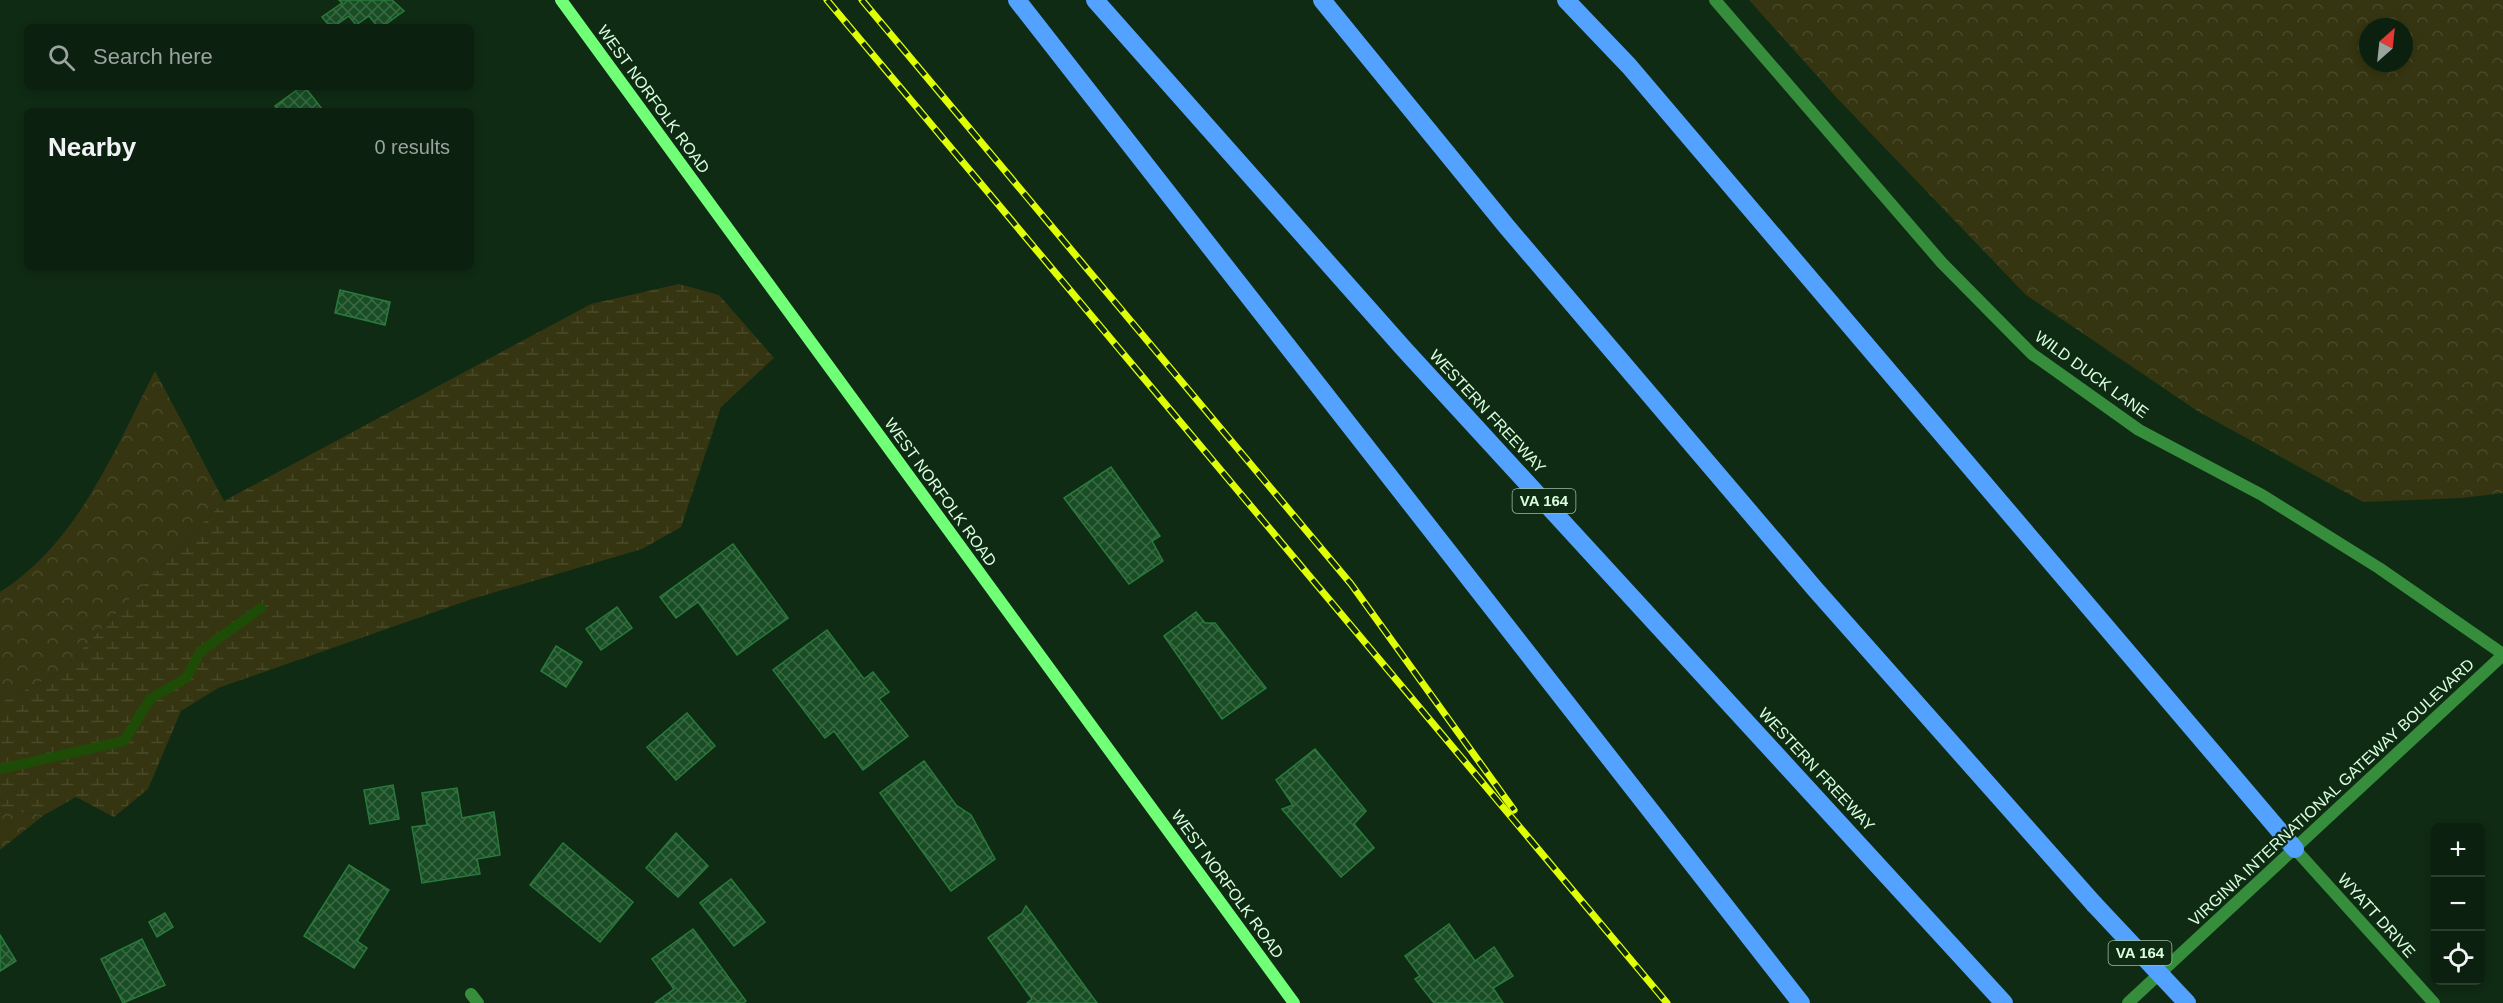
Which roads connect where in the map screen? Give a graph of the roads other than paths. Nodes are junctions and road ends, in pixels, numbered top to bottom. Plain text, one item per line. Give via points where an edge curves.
1 (561, 0) edge
2 (1017, 0) edge
3 (1095, 0) edge
4 (1322, 0) edge
5 (1566, 0) edge
6 (1715, 0) edge
7 (2503, 654) edge
8 (2295, 849) junction
9 (2002, 1000) edge
10 (1294, 1003) edge
11 (1801, 1003) edge
12 (2128, 1003) edge
13 (2187, 1003) edge
14 (2434, 1003) edge

1 - 10 street, WEST NORFOLK ROAD
2 - 11 highway
3 - 9 highway, WESTERN FREEWAY / VA 164 via 1404,349
4 - 13 highway, VA 164, bridge via 1515,236 1815,589 2094,904
5 - 8 highway via 1629,66
6 - 7 street, WILD DUCK LANE via 1942,263 2032,354 2139,430 2262,495 2379,568
7 - 8 street, VIRGINIA INTERNATIONAL GATEWAY BOULEVARD
8 - 12 street, VIRGINIA INTERNATIONAL GATEWAY BOULEVARD
8 - 14 street, WYATT DRIVE

